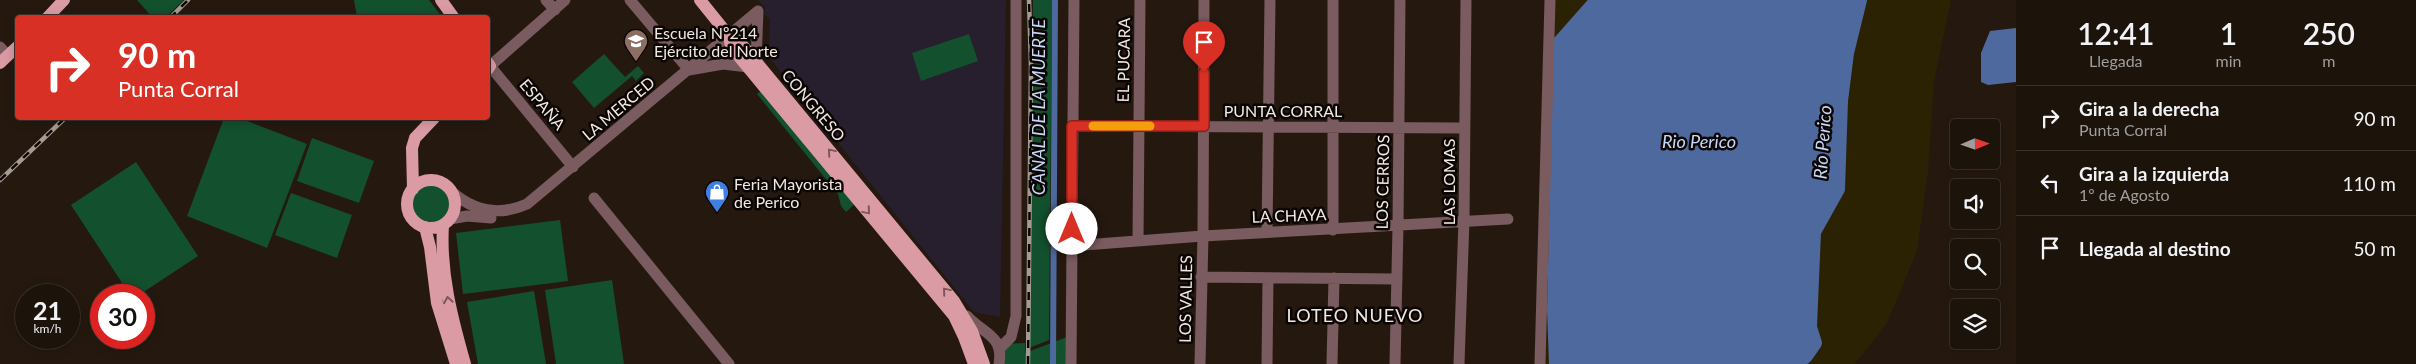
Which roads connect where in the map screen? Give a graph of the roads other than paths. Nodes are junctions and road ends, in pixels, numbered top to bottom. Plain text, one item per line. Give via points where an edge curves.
1 (64, 0) edge
2 (441, 0) edge
3 (546, 0) edge
4 (566, 0) edge
5 (630, 0) edge
6 (700, 0) edge
7 (1016, 0) edge
8 (1074, 0) edge
9 (1140, 0) edge
10 (1204, 0) edge
11 (1270, 0) edge
12 (1333, 0) edge
13 (1400, 0) edge
14 (1466, 0) edge
15 (1550, 0) edge
16 (555, 10) junction
17 (50, 15) edge
18 (452, 15) edge
19 (729, 36) junction
20 (15, 48) edge
21 (3, 56) edge
22 (490, 64) edge
23 (752, 64) junction
24 (490, 68) edge
25 (689, 70) junction
26 (432, 120) edge
27 (1072, 126) junction
28 (1138, 126) junction
29 (1204, 126) junction
30 (1268, 126) junction
31 (1334, 127) junction
32 (1399, 128) junction
33 (1464, 128) junction
34 (413, 157) junction
35 (573, 167) junction
36 (433, 180) junction
37 (412, 189) junction
38 (452, 192) junction
39 (594, 198) dead end
40 (1508, 219) dead end
41 (1464, 220) junction
42 (446, 222) junction
43 (1398, 226) junction
44 (424, 227) junction
45 (1333, 230) junction
46 (1267, 232) junction
47 (1203, 236) junction
48 (1138, 241) junction
49 (1071, 246) junction
50 (1201, 277) junction
51 (1268, 278) junction
52 (1334, 278) junction
53 (1397, 279) junction
54 (964, 314) junction
55 (1000, 348) junction
56 (456, 364) edge
57 (465, 364) edge
58 (729, 364) edge
59 (974, 364) edge
60 (984, 364) edge
61 (999, 364) edge
62 (1071, 364) edge
63 (1200, 364) edge
64 (1267, 364) edge
65 (1332, 364) edge
66 (1395, 364) edge
67 (1459, 364) edge
68 (1540, 364) edge

1 - 17 main road
2 - 18 main road
3 - 16 street
4 - 16 street
5 - 25 street
6 - 19 main road, CONGRESO
7 - 55 street via 1016,316 1011,337
8 - 27 street
9 - 28 street, EL PUCARA
10 - 29 street, LOS VALLES
11 - 30 street
12 - 31 street
13 - 32 street, LOS CERROS
14 - 33 street, LAS LOMAS
15 - 68 street
16 - 22 street
19 - 23 main road, CONGRESO via 732,47
19 - 23 street, LA MERCED via 758,11
19 - 25 street, LA MERCED
20 - 21 main road
23 - 25 street via 723,64
54 -> 23 main road, CONGRESO
23 -> 59 main road, CONGRESO via 954,316
24 - 35 street, ESPAÑA
25 - 35 street, LA MERCED
26 - 34 main road via 415,138
27 - 28 street, PUNTA CORRAL
27 - 49 street
28 - 29 street, PUNTA CORRAL
28 - 48 street, EL PUCARA
29 - 30 street, PUNTA CORRAL
29 - 47 street, LOS VALLES
30 - 31 street, PUNTA CORRAL
30 - 46 street
31 - 32 street, PUNTA CORRAL
31 - 45 street
32 - 33 street, PUNTA CORRAL
32 - 43 street, LOS CERROS
33 - 41 street, LAS LOMAS
34 - 36 main road
34 - 37 main road
35 - 38 street via 539,196 518,208 482,209 468,205
35 - 42 street via 540,203 525,212 504,217 467,216
36 - 37 main road via 418,183
36 - 38 main road via 448,186
37 - 44 main road via 407,206 416,223
38 - 42 main road via 454,210
39 - 58 street
40 - 41 street, LA CHAYA
41 - 43 street, LA CHAYA
41 - 67 street, LAS LOMAS
42 - 44 main road via 434,228
57 -> 42 main road via 448,302 442,246
43 - 45 street, LA CHAYA
43 - 53 street, LOS CERROS
44 - 56 main road via 430,247 437,304
45 - 46 street, LA CHAYA
46 - 47 street, LA CHAYA
47 - 48 street, LA CHAYA
47 - 50 street, LOS VALLES
48 - 49 street, LA CHAYA
49 - 62 street
50 - 51 street
50 - 63 street, LOS VALLES
51 - 52 street
51 - 64 street
52 - 53 street
52 - 65 street
53 - 66 street, LOS CERROS
54 - 55 street via 992,336
54 - 60 main road, CONGRESO
55 - 61 street

